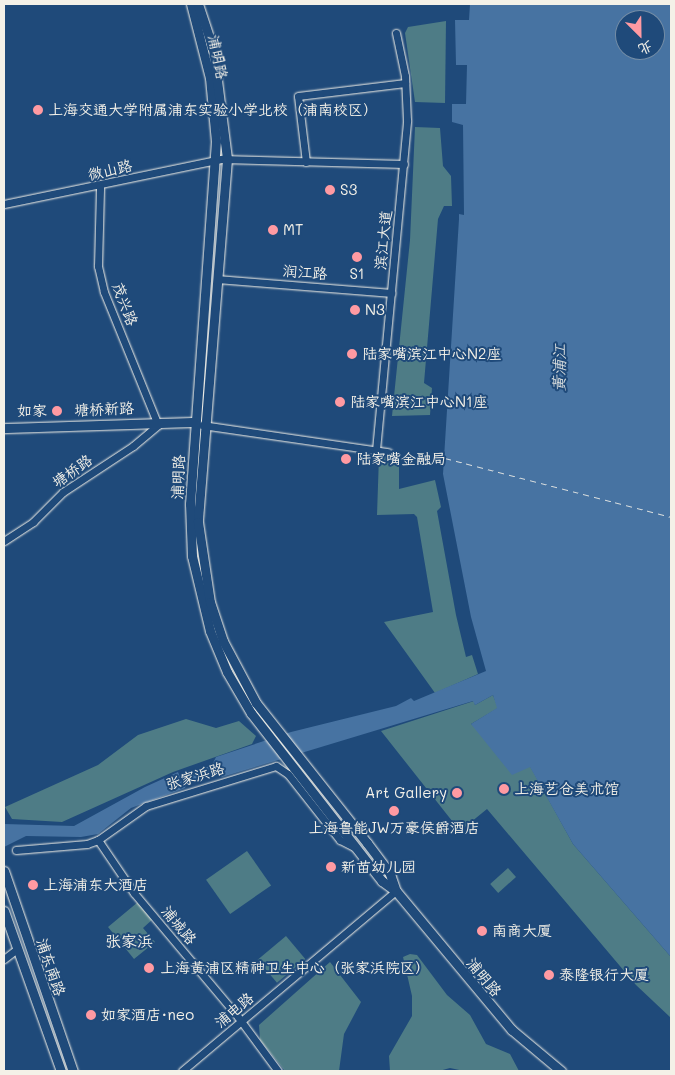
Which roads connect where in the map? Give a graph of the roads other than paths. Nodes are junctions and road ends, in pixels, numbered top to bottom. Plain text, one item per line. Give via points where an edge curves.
1 (191, 4) edge
2 (198, 4) edge
3 (396, 33) dead end
4 (405, 83) junction
5 (222, 160) junction
6 (306, 162) junction
7 (404, 164) junction
8 (100, 187) junction
9 (4, 204) edge
10 (217, 279) junction
11 (392, 293) junction
12 (158, 423) junction
13 (194, 425) junction
14 (206, 426) junction
15 (4, 428) edge
16 (4, 433) edge
17 (376, 450) junction
18 (388, 452) dead end
19 (4, 541) edge
20 (261, 720) junction
21 (98, 840) junction
22 (356, 848) junction
23 (16, 850) dead end
24 (4, 871) edge
25 (396, 891) junction
26 (4, 911) edge
27 (17, 949) junction
28 (4, 959) edge
29 (241, 1022) junction
30 (61, 1071) edge
31 (73, 1071) edge
32 (182, 1071) edge
33 (278, 1071) edge
34 (561, 1071) edge

1 - 5 main road, 浦明路 via 210,78
2 - 5 main road, 浦明路 via 213,48
3 - 4 street, 滨江大道
4 - 6 street via 298,96
4 - 7 street, 滨江大道
5 - 6 street, 微山路
5 - 8 street, 微山路
5 - 10 main road, 浦明路
5 - 13 main road, 浦明路
6 - 7 street, 微山路
7 - 11 street, 滨江大道
8 - 9 street, 微山路
8 - 12 street, 茂兴路 via 98,266 104,292
10 - 11 street, 润江路
10 - 14 main road, 浦明路
11 - 17 street, 滨江大道
12 - 13 main road, 塘桥新路
12 - 15 main road, 塘桥新路
12 - 16 main road, 塘桥新路
12 - 19 street, 塘桥路 via 134,446 63,492 33,522
13 - 14 street, 塘桥新路
13 - 20 main road, 浦明路 via 190,504 192,556 199,596 227,672
14 - 17 street, 塘桥新路
14 - 20 main road, 浦明路 via 198,522 206,584 223,641
17 - 18 street, 塘桥新路
20 - 22 main road, 浦明路 via 296,772
20 - 25 main road, 浦明路 via 307,768 390,874
21 - 22 street, 张家浜路 via 146,806 276,766 288,774 340,840
21 - 23 street, 张家浜路 via 75,846
21 - 29 street, 浦城路 via 134,893
22 - 25 main road, 浦明路 via 382,881
24 - 31 main road, 浦东南路
25 - 29 street, 浦电路
25 - 34 main road, 浦明路 via 501,1018
26 - 27 main road, 浦东南路
27 - 28 street
27 - 30 main road, 浦东南路
29 - 32 street, 浦电路
29 - 33 street, 浦城路

